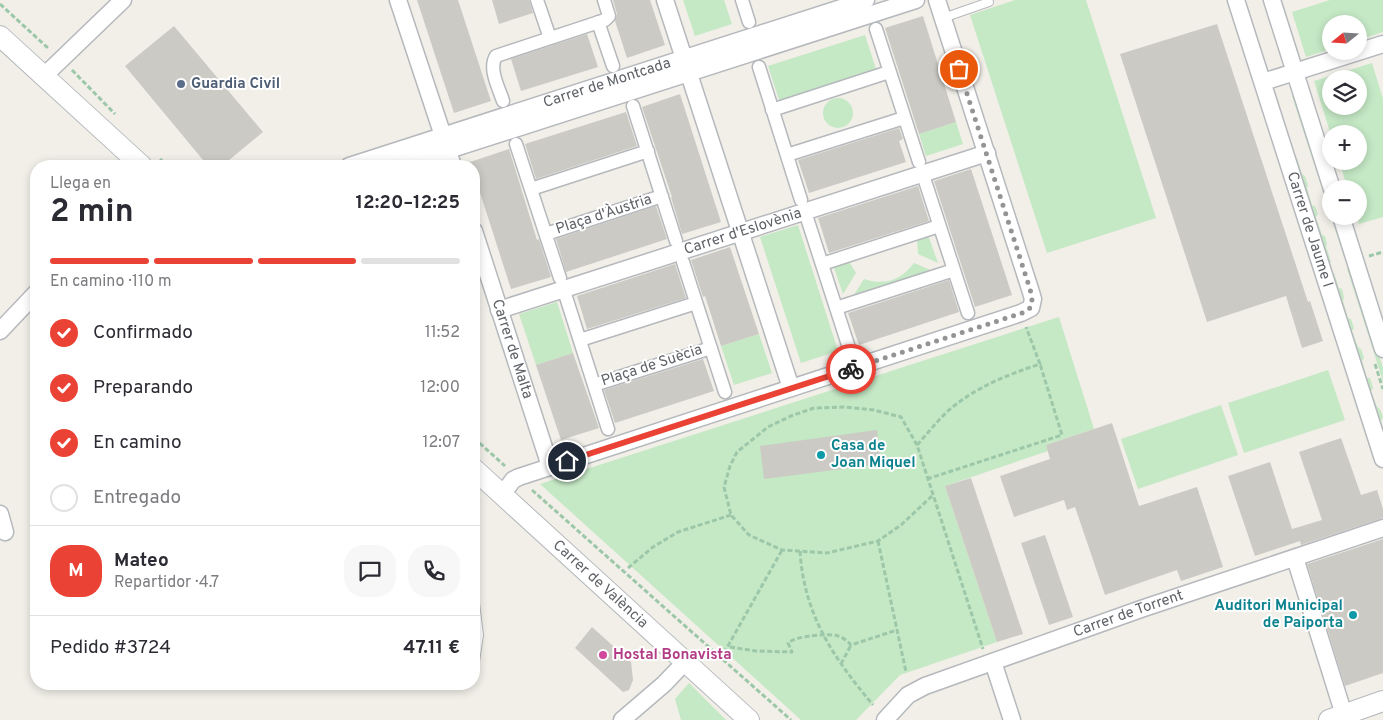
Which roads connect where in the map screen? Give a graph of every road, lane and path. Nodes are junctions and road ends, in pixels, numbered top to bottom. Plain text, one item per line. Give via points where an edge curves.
1 (123, 0) edge
2 (398, 0) edge
3 (538, 0) edge
4 (604, 0) edge
5 (665, 0) edge
6 (742, 0) edge
7 (866, 0) edge
8 (916, 0) edge
9 (937, 0) edge
10 (1236, 0) edge
11 (1272, 0) edge
12 (990, 2) dead end
13 (0, 4) edge
14 (943, 18) junction
15 (598, 22) junction
16 (749, 22) dead end
17 (876, 29) dead end
18 (0, 36) edge
19 (550, 38) junction
20 (1383, 44) edge
21 (62, 60) junction
22 (613, 66) dead end
23 (686, 66) junction
24 (759, 67) dead end
25 (889, 72) junction
26 (1295, 72) junction
27 (44, 76) junction
28 (1262, 82) junction
29 (503, 101) dead end
30 (633, 106) dead end
31 (772, 110) junction
32 (118, 117) dead end
33 (904, 118) junction
34 (516, 144) dead end
35 (448, 151) edge
36 (648, 152) junction
37 (987, 153) junction
38 (787, 155) junction
39 (147, 159) edge
40 (389, 160) edge
41 (419, 160) edge
42 (919, 162) dead end
43 (1329, 180) edge
44 (925, 181) dead end
45 (531, 189) junction
46 (662, 196) junction
47 (801, 200) dead end
48 (808, 218) dead end
49 (1344, 225) edge
50 (939, 226) junction
51 (740, 233) junction
52 (546, 234) junction
53 (676, 241) dead end
54 (480, 250) edge
55 (1383, 252) edge
56 (1367, 257) dead end
57 (683, 262) dead end
58 (822, 264) junction
59 (954, 270) junction
60 (560, 278) dead end
61 (566, 297) dead end
62 (30, 299) edge
63 (696, 303) junction
64 (836, 308) junction
65 (499, 310) junction
66 (968, 313) dead end
67 (1027, 318) junction
68 (0, 331) edge
69 (580, 340) junction
70 (711, 348) junction
71 (1383, 349) edge
72 (850, 351) dead end
73 (1040, 364) junction
74 (594, 385) junction
75 (791, 388) junction
76 (725, 392) dead end
77 (608, 428) dead end
78 (480, 443) edge
79 (917, 445) junction
80 (1383, 459) edge
81 (550, 466) junction
82 (518, 477) junction
83 (480, 479) edge
84 (927, 479) junction
85 (502, 495) junction
86 (932, 496) junction
87 (0, 514) edge
88 (730, 515) junction
89 (1383, 528) edge
90 (5, 532) dead end
91 (878, 541) junction
92 (782, 550) junction
93 (800, 551) junction
94 (1295, 558) junction
95 (628, 568) dead end
96 (898, 630) junction
97 (824, 635) junction
98 (851, 645) junction
99 (730, 647) junction
100 (724, 654) dead end
101 (988, 656) junction
102 (685, 662) junction
103 (841, 664) junction
104 (906, 672) dead end
105 (1383, 701) edge
106 (873, 705) dead end
107 (1336, 718) edge
108 (622, 720) edge
109 (749, 720) edge
110 (791, 720) edge
111 (885, 720) edge
112 (1012, 720) edge

1 - 21 street
2 - 35 street
3 - 19 street
4 - 15 street via 609,16
5 - 23 street
6 - 16 street
7 - 23 street, Carrer de Montcada
8 - 23 street, Carrer de Montcada
9 - 14 street
10 - 28 street, Carrer de Jaume I
11 - 26 street
12 - 14 lane
13 - 21 path
14 - 37 street
15 - 19 street
15 - 22 street
17 - 25 street
18 - 27 street
19 - 29 street via 496,56 492,68
20 - 26 street
21 - 27 street
21 - 32 path
23 - 35 street, Carrer de Montcada
23 - 51 street
24 - 31 street
25 - 31 street
25 - 33 street
26 - 28 street
26 - 43 street
27 - 39 street
28 - 80 street, Carrer de Jaume I
30 - 36 street, Plaça d'Àustria
31 - 38 street
33 - 38 street
33 - 42 street
34 - 45 street, Plaça d'Àustria
35 - 40 street, Carrer de Montcada
35 - 41 street, Carrer de Montcada
36 - 45 street
36 - 46 street, Plaça d'Àustria
37 - 51 street, Carrer d'Eslovènia
37 - 67 street via 1033,299
38 - 47 street
44 - 50 street
45 - 52 street, Plaça d'Àustria
46 - 52 street, Plaça d'Àustria
46 - 53 street, Plaça d'Àustria
48 - 58 street
49 - 71 street
50 - 58 street
50 - 59 street
51 - 65 street, Carrer d'Eslovènia
51 - 75 street
52 - 60 street, Plaça d'Àustria
54 - 65 street, Carrer de Malta
55 - 56 path
57 - 63 street, Plaça de Suècia
58 - 64 street
59 - 64 street
59 - 66 street
61 - 69 street, Plaça de Suècia
62 - 68 street
63 - 69 street
63 - 70 street, Plaça de Suècia
64 - 72 street
65 - 81 street, Carrer de Malta
67 - 73 path
67 - 75 street
69 - 74 street, Plaça de Suècia
70 - 74 street, Plaça de Suècia
70 - 76 street, Plaça de Suècia
73 - 79 path via 976,390 949,410
73 - 84 path via 1062,435
74 - 77 street, Plaça de Suècia
75 - 81 street
78 - 82 path
79 - 84 path
79 - 88 path via 901,417 874,410 814,408 791,416 768,427 737,452 724,487
81 - 82 street
82 - 85 street
82 - 110 path
83 - 85 street, Carrer de València
84 - 86 path
85 - 102 street, Carrer de València
86 - 91 path via 902,525
86 - 101 path
87 - 90 street
88 - 92 path via 749,535
88 - 95 path via 678,532
89 - 94 street, Carrer de Torrent
91 - 93 path via 827,553
91 - 96 path
92 - 93 path
92 - 99 path
93 - 97 path via 806,594
94 - 101 street, Carrer de Torrent via 1003,657
94 - 107 street
96 - 98 path
96 - 104 path
97 - 98 path via 839,636
97 - 99 path via 793,639 788,643 792,652
97 - 103 path
98 - 103 path
99 - 100 path
101 - 111 street, Carrer de Torrent via 916,690
101 - 112 street
102 - 108 street
102 - 109 street, Carrer de València
103 - 106 path
105 - 107 street

